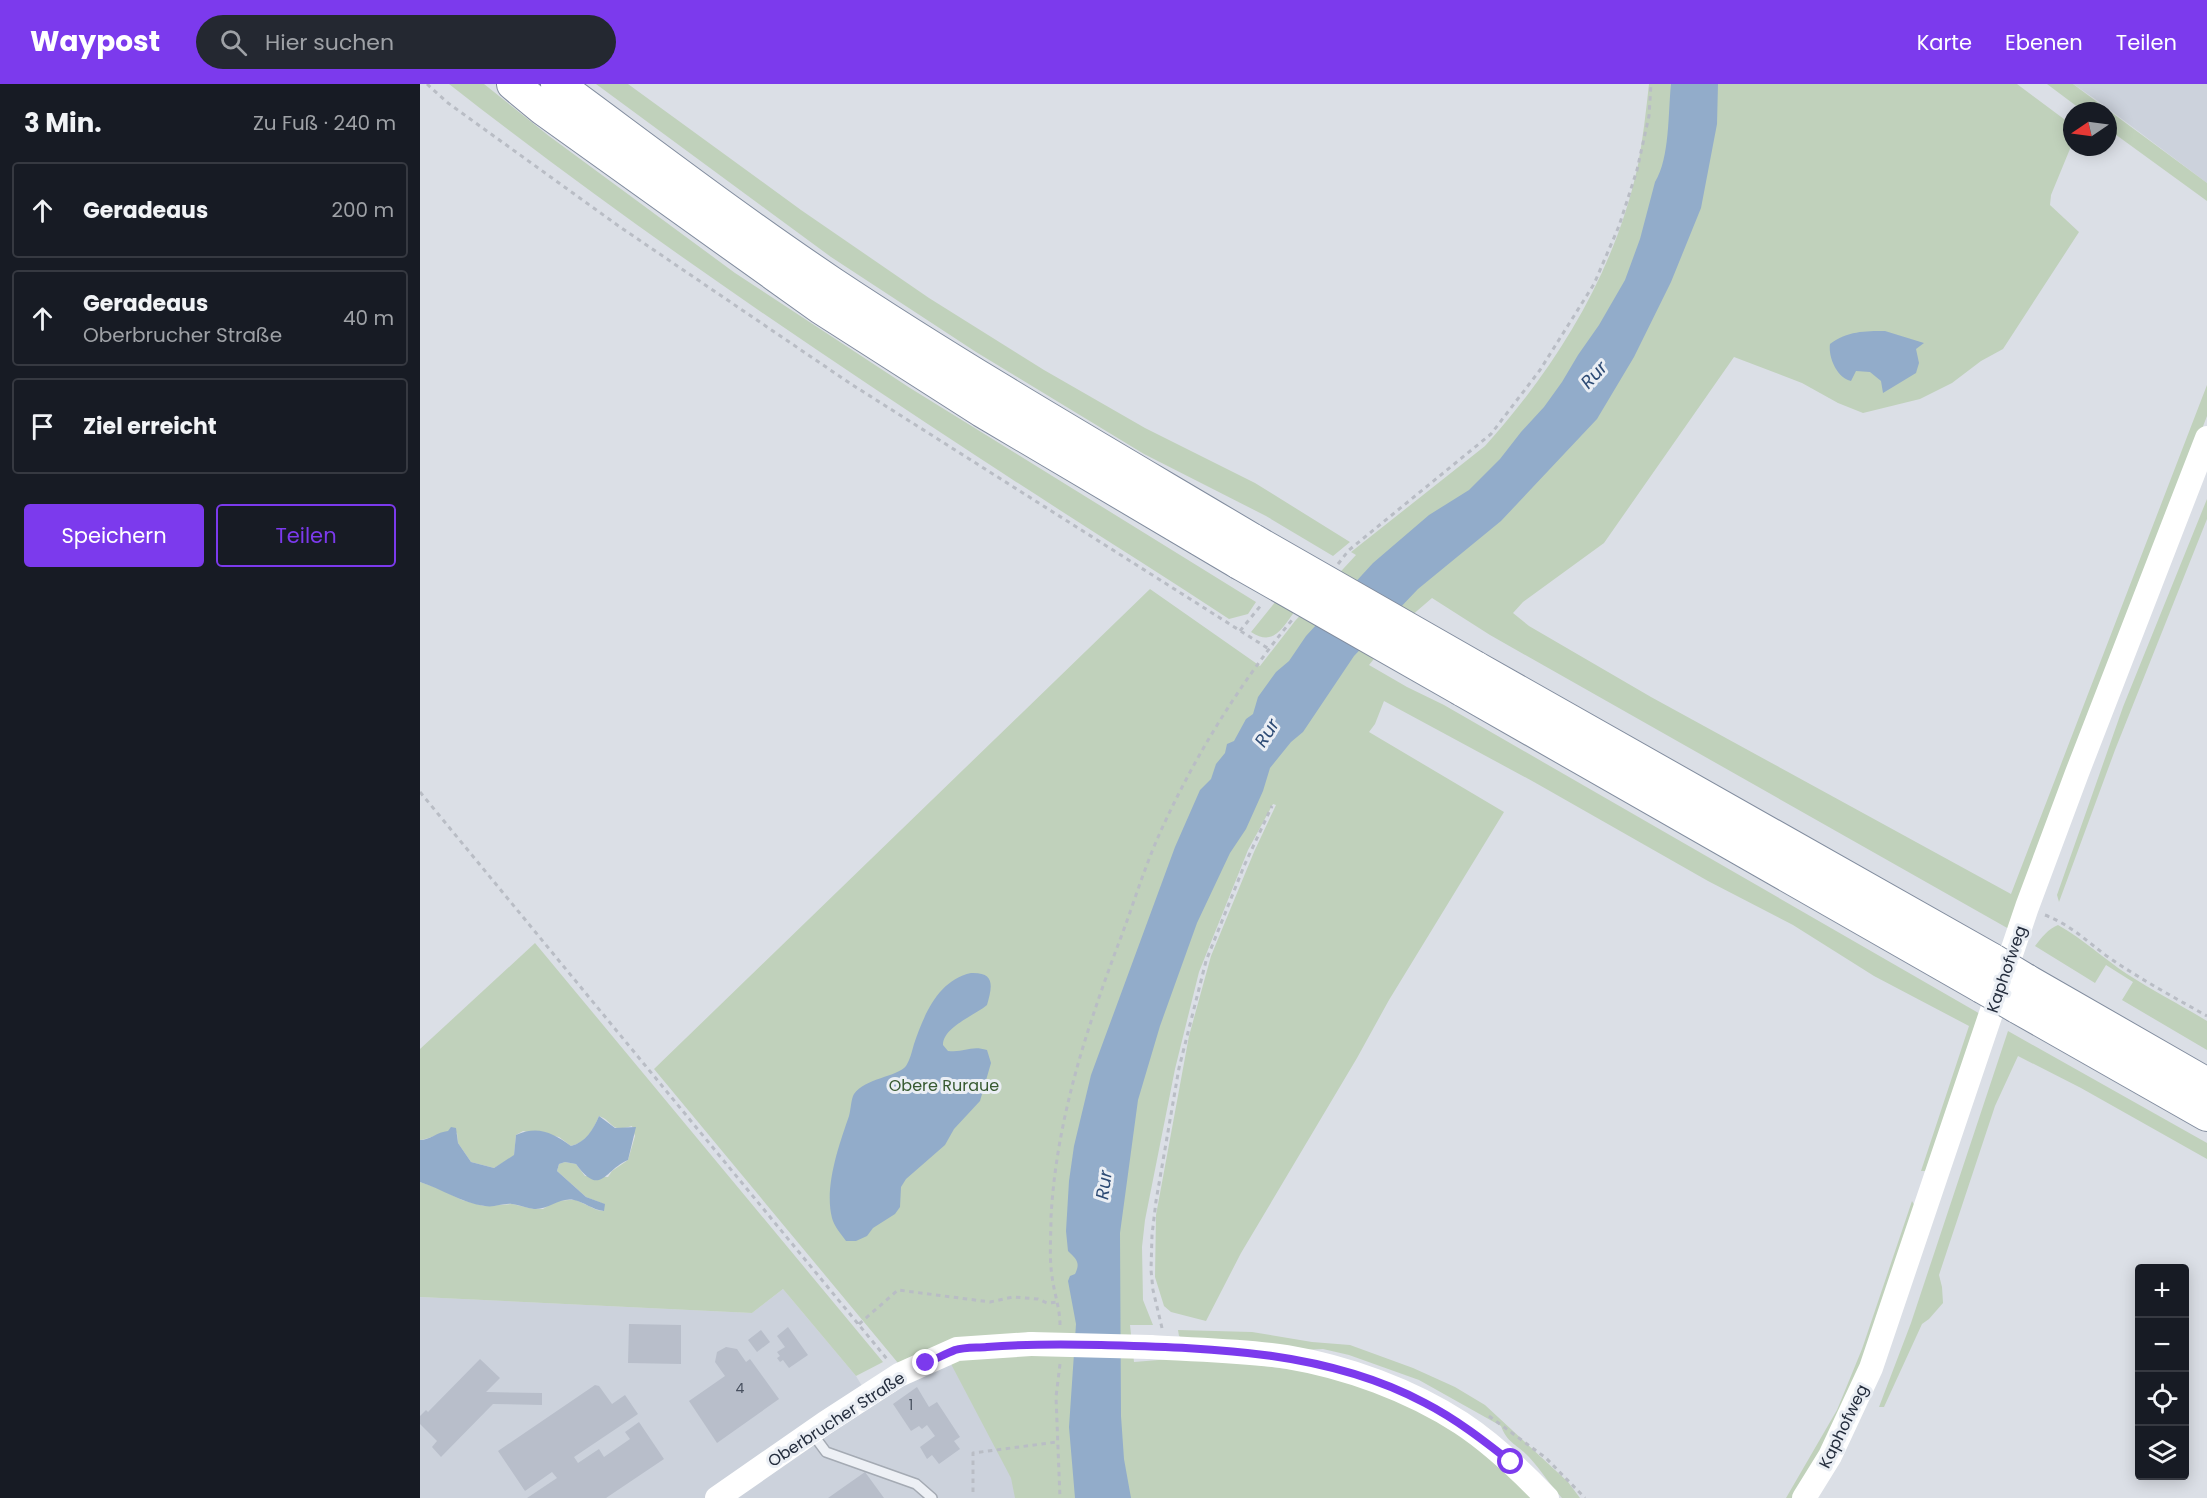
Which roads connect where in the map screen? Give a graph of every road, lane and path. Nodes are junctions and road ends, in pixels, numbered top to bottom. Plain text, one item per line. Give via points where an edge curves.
1 (427, 84) edge
2 (513, 84) edge
3 (557, 84) edge
4 (1651, 84) edge
5 (2207, 438) edge
6 (1246, 551) junction
7 (1335, 568) dead end
8 (1266, 598) dead end
9 (1298, 614) dead end
10 (1240, 631) junction
11 (1269, 649) junction
12 (420, 792) edge
13 (1272, 806) dead end
14 (2027, 908) junction
15 (2022, 993) junction
16 (2207, 1016) edge
17 (2207, 1084) edge
18 (2207, 1115) edge
19 (1058, 1302) junction
20 (1060, 1314) dead end
21 (859, 1324) junction
22 (1158, 1347) junction
23 (1060, 1358) dead end
24 (899, 1374) junction
25 (812, 1433) junction
26 (1057, 1442) junction
27 (973, 1492) dead end
28 (717, 1498) edge
29 (932, 1498) edge
30 (1060, 1498) edge
31 (1547, 1498) edge
32 (1804, 1498) edge

1 - 10 path via 620,227 841,378
2 - 6 highway via 821,308 982,411
3 - 6 highway via 832,283
4 - 7 path via 1649,116 1637,170 1619,226 1594,285 1540,370 1491,434 1349,550
5 - 14 main road, Kaphofweg
6 - 15 highway, bridge
8 - 10 path
9 - 11 path
10 - 11 path
11 - 19 path via 1224,715 1159,835 1097,1003 1070,1092 1058,1150 1051,1275
12 - 21 path
13 - 22 path via 1206,961 1179,1068 1152,1235
14 - 16 path via 2065,923 2109,958
14 - 32 main road, Kaphofweg via 1871,1368 1830,1456
15 - 17 highway
15 - 18 highway
19 - 20 path
19 - 21 path via 1013,1298 990,1302 898,1290
21 - 24 path
22 - 24 main road, Oberbrucher Straße, bridge via 1031,1344 957,1349
22 - 31 main road, Oberbrucher Straße via 1288,1358 1384,1385 1463,1424 1511,1462
23 - 26 path
24 - 25 main road, Oberbrucher Straße
25 - 28 main road, Oberbrucher Straße
25 - 29 lane via 826,1452 916,1484
26 - 27 path via 973,1453
26 - 30 path

